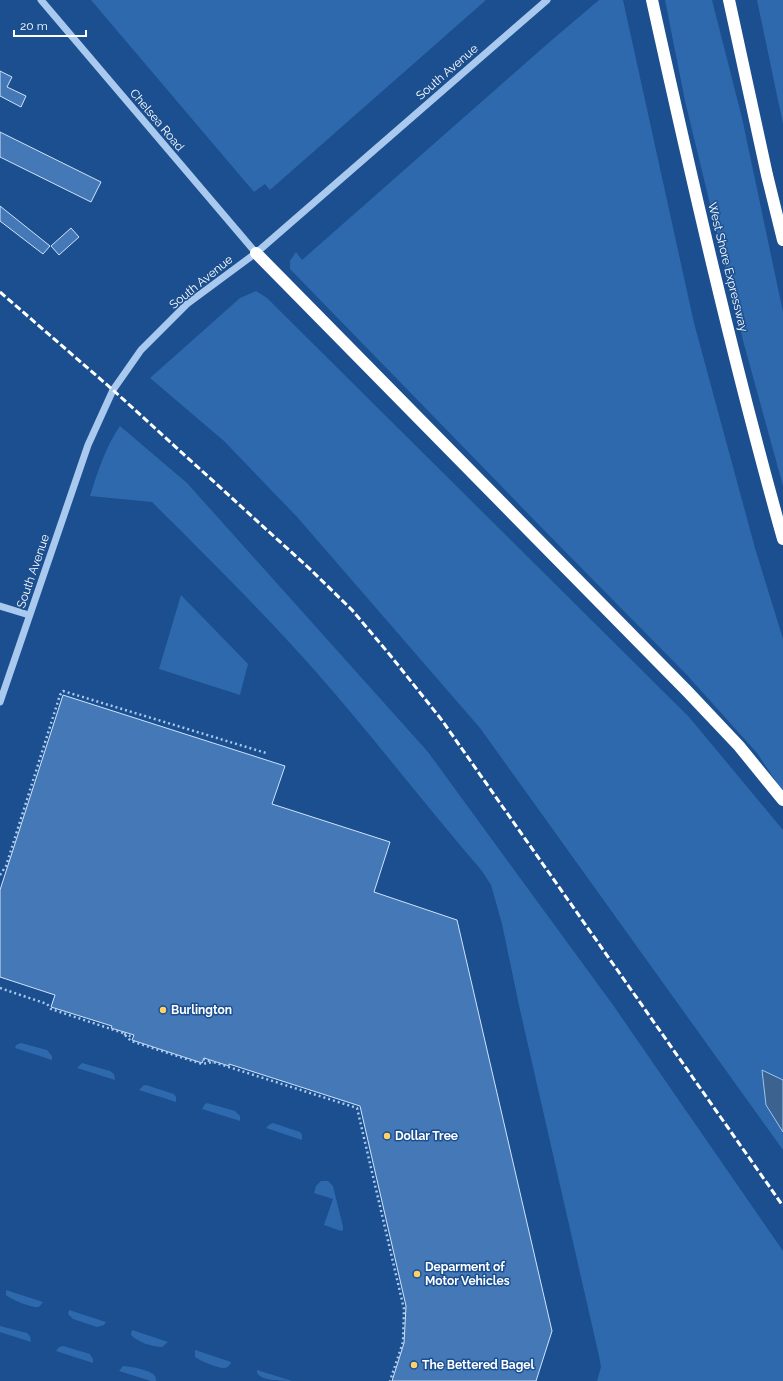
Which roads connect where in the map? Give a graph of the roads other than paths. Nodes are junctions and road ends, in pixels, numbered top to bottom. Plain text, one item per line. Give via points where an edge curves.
1 (41, 0) edge
2 (547, 0) edge
3 (652, 0) edge
4 (729, 0) edge
5 (783, 240) edge
6 (256, 253) junction
7 (783, 539) edge
8 (0, 606) edge
9 (29, 615) junction
10 (0, 702) edge
11 (783, 800) edge

1 - 6 street, Chelsea Road
2 - 6 street, South Avenue
3 - 7 highway, West Shore Expressway via 695,192
4 - 5 highway
6 - 9 street, South Avenue via 187,304 141,350 113,390 88,445
6 - 11 highway via 687,691
8 - 9 street
9 - 10 street, South Avenue

